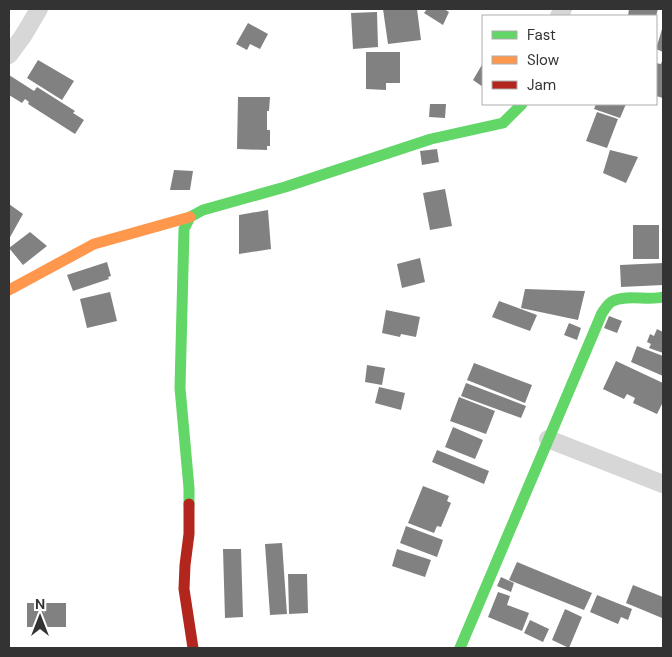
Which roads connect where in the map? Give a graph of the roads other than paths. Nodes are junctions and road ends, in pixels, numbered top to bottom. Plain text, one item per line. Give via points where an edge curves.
1 (39, 9) edge
2 (9, 55) edge
3 (521, 105) edge
4 (190, 218) junction
5 (9, 290) edge
6 (663, 297) edge
7 (548, 439) junction
8 (663, 484) edge
9 (193, 648) edge
10 (460, 648) edge

1 - 2 street
3 - 4 street via 503,124 432,139 286,187 203,210
4 - 5 street via 94,244
4 - 9 street via 184,229 180,388 189,488 184,589
6 - 7 street via 611,302 602,313
7 - 8 street
7 - 10 street

